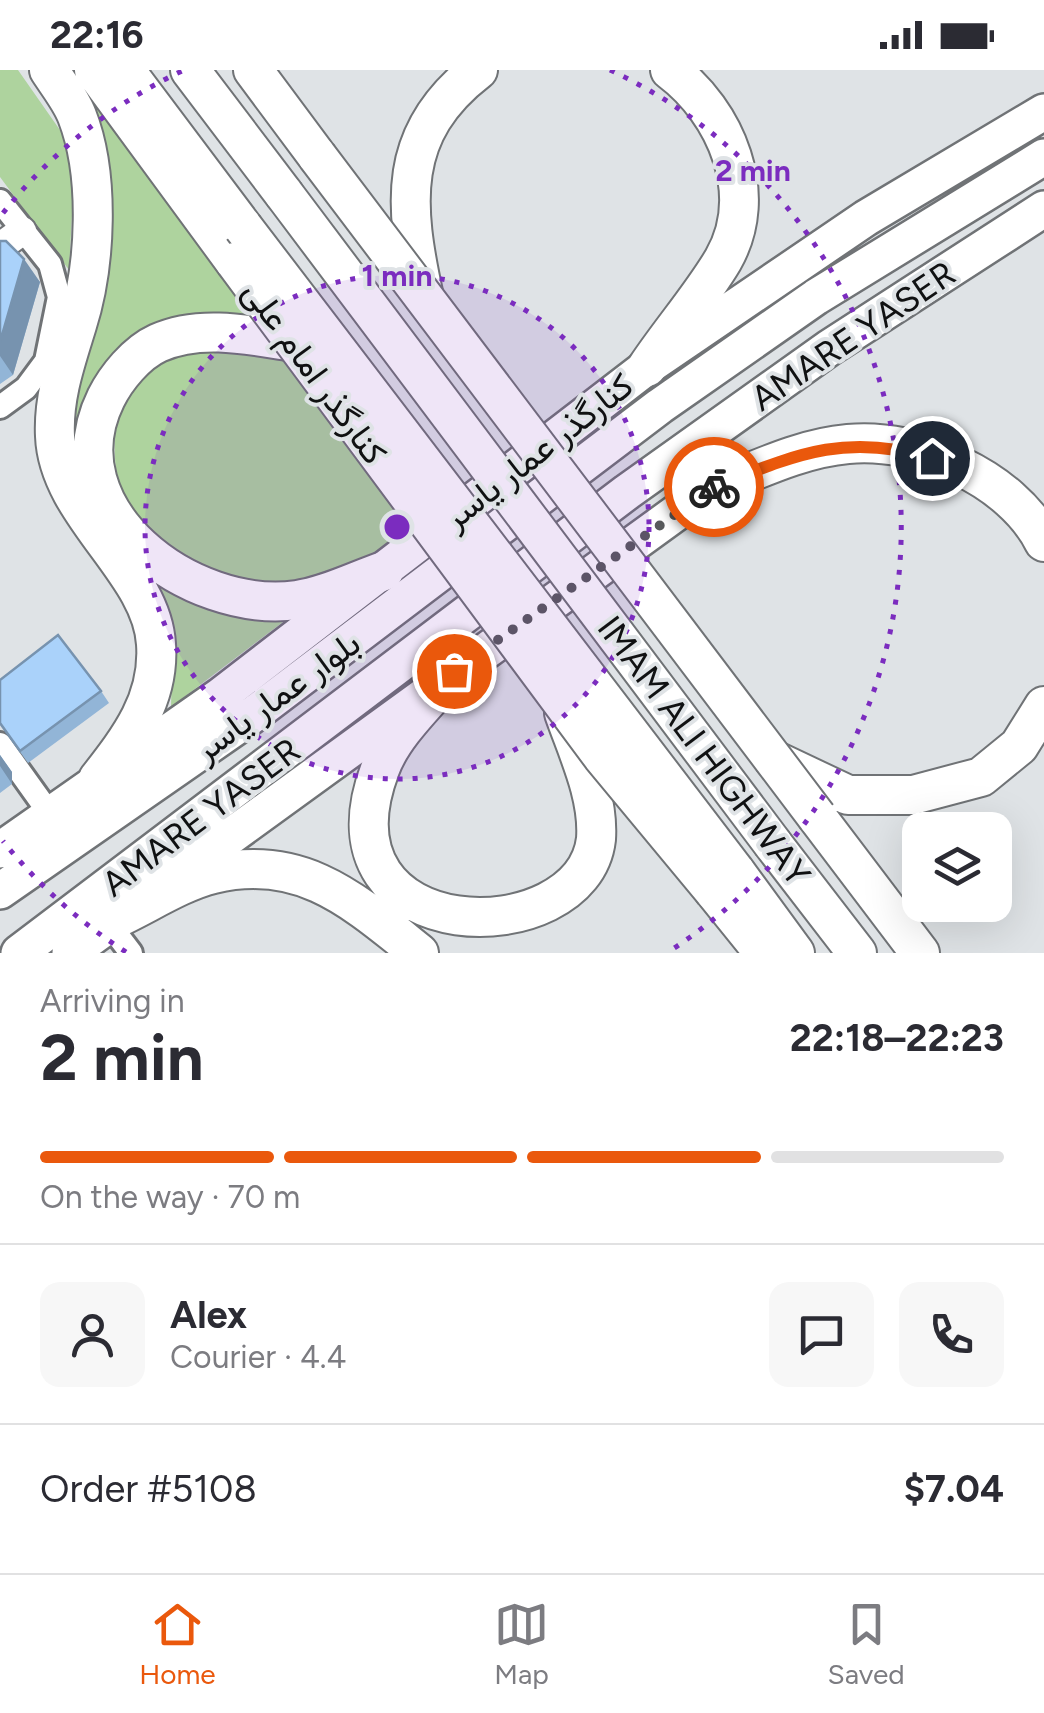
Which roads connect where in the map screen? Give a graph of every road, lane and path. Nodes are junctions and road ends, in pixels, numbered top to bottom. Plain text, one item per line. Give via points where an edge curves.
1 (50, 70) edge
2 (94, 70) edge
3 (126, 70) edge
4 (190, 70) edge
5 (253, 70) edge
6 (478, 70) edge
7 (670, 70) edge
8 (1044, 112) edge
9 (1044, 157) edge
10 (0, 201) edge
11 (1044, 210) edge
12 (11, 239) edge
13 (239, 245) junction
14 (424, 297) junction
15 (294, 342) junction
16 (647, 367) junction
17 (0, 406) edge
18 (709, 489) joint
19 (1044, 542) edge
20 (384, 571) junction
21 (454, 671) junction
22 (558, 697) junction
23 (1044, 706) edge
24 (0, 744) edge
25 (774, 760) junction
26 (98, 779) junction
27 (50, 814) junction
28 (0, 850) edge
29 (724, 881) junction
30 (0, 891) edge
31 (118, 932) edge
32 (19, 953) edge
33 (70, 953) edge
34 (419, 953) edge
35 (764, 953) edge
36 (795, 953) edge
37 (856, 953) edge
38 (920, 953) edge

1 - 26 highway via 77,116 90,186 92,259 54,438 72,492 148,610 156,643 154,684 138,728
2 - 13 highway, کنارگذر امام علی
3 - 13 highway, IMAM ALI HIGHWAY
4 - 37 highway, IMAM ALI HIGHWAY, bridge
5 - 14 highway, bridge
6 - 14 highway via 450,92 420,137 409,186
7 - 16 highway via 689,84 720,127 738,191 736,223 724,258
8 - 16 main road, کنارگذر عمار یاسر via 866,218
9 - 30 main road, بلوار عمار یاسر via 816,297 675,396 294,686
10 - 12 street
11 - 32 main road, AMARE YASER via 829,348 642,480
12 - 17 street via 50,264 58,314 46,360 26,388
13 - 15 highway, کنارگذر امام علی, bridge
13 - 29 highway, IMAM ALI HIGHWAY, bridge
14 - 25 highway, bridge
15 - 20 highway via 238,333 192,334 156,344 116,378 97,417 92,464 113,516 150,558 194,584 238,596 297,600
15 - 22 highway, کنارگذر امام علی, bridge
16 - 20 main road, کنارگذر عمار یاسر
18 - 19 highway via 787,458 849,444 903,449 961,466 994,487
18 - 21 main road
20 - 26 main road, کنارگذر عمار یاسر
21 - 22 highway via 380,768 370,817 374,858 389,889 411,917 440,933 482,941 523,934 565,911 588,879 596,837 590,787
21 - 31 main road
22 - 29 highway, کنارگذر امام علی, bridge
23 - 25 highway via 1019,746 981,777 913,795 848,796
24 - 27 street
25 - 38 highway, bridge
26 - 27 main road, کنارگذر عمار یاسر
27 - 28 main road, کنارگذر عمار یاسر
29 - 35 highway, کنارگذر امام علی
29 - 36 highway
31 - 33 main road
31 - 34 highway via 210,874 283,870 328,884

